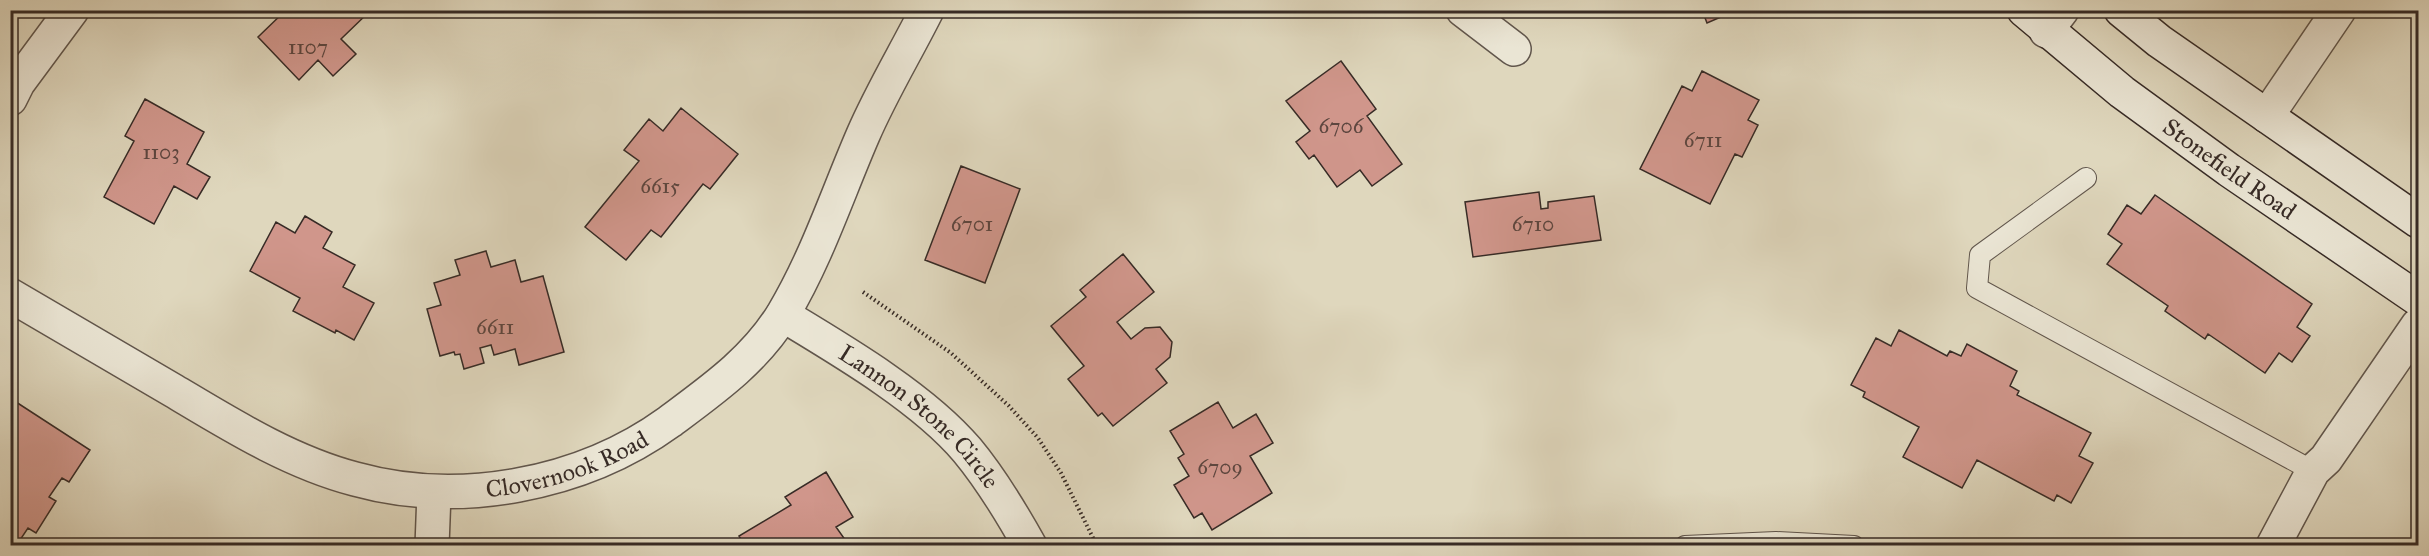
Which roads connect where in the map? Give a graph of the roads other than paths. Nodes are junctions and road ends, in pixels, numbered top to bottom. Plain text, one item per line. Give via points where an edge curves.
1 (72, 10) edge
2 (927, 10) edge
3 (1463, 10) edge
4 (2121, 10) edge
5 (2339, 10) edge
6 (2044, 17) edge
7 (1514, 49) dead end
8 (10, 99) edge
9 (2266, 116) junction
10 (2086, 178) dead end
11 (2418, 221) edge
12 (10, 295) edge
13 (2418, 299) edge
14 (783, 315) junction
15 (2418, 325) edge
16 (2313, 471) junction
17 (434, 493) junction
18 (432, 546) edge
19 (1030, 546) edge
20 (1685, 546) edge
21 (1854, 546) edge
22 (2272, 546) edge

1 - 8 street
2 - 14 street, Clovernook Road via 864,133 819,245
3 - 7 street
4 - 9 street
5 - 9 street
6 - 13 street, Stonefield Road via 2122,92
9 - 11 street
10 - 16 lane via 1980,255 1977,288
12 - 17 street, Clovernook Road via 289,455 355,480
14 - 17 street, Clovernook Road via 754,354 720,385 653,433 603,461 539,480
14 - 19 street, Lannon Stone Circle via 918,404 965,448 1002,497
15 - 16 street via 2326,459
16 - 22 street
17 - 18 street
20 - 21 lane via 1776,542

